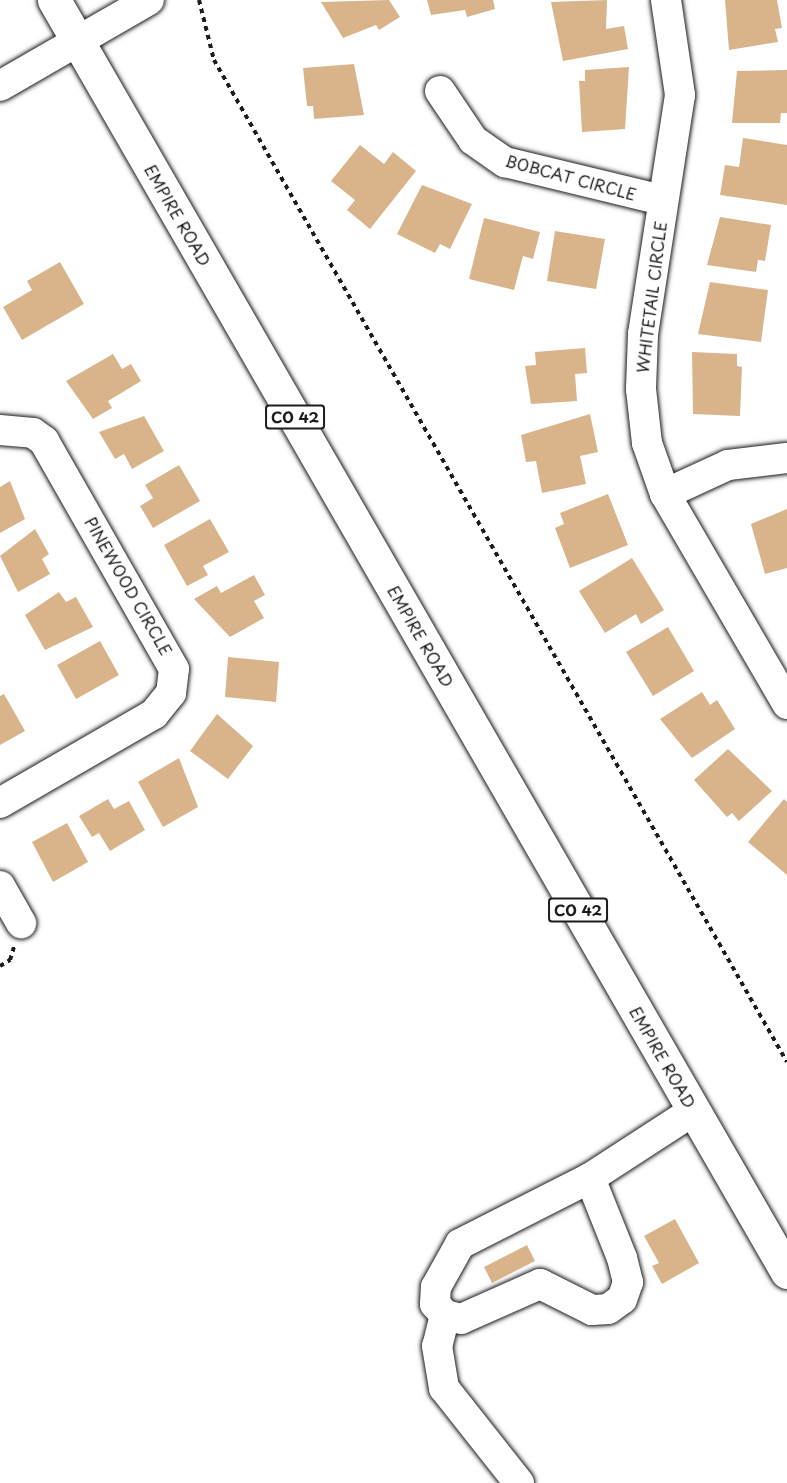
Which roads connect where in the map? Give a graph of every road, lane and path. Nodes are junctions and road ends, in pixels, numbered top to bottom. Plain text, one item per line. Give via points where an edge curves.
1 (54, 0) edge
2 (149, 0) edge
3 (199, 0) edge
4 (666, 0) edge
5 (77, 42) junction
6 (0, 86) edge
7 (440, 91) dead end
8 (662, 200) junction
9 (0, 430) edge
10 (787, 458) edge
11 (665, 494) junction
12 (787, 704) edge
13 (0, 803) edge
14 (0, 886) edge
15 (21, 924) dead end
16 (787, 1062) edge
17 (693, 1111) junction
18 (590, 1179) junction
19 (787, 1272) edge
20 (445, 1315) junction
21 (519, 1483) edge

1 - 5 main road, EMPIRE ROAD / CO 42
2 - 5 street
3 - 16 path via 214,60
4 - 8 street, WHITETAIL CIRCLE via 680,95
5 - 6 street
5 - 17 main road, EMPIRE ROAD / CO 42
7 - 8 street, BOBCAT CIRCLE via 473,140 505,162
8 - 11 street, WHITETAIL CIRCLE via 640,388 648,443
9 - 13 street, PINEWOOD CIRCLE via 33,433 44,441 167,649 174,669 171,693 154,714
10 - 11 street via 728,465
11 - 12 street, WHITETAIL CIRCLE
14 - 15 street
17 - 18 street
17 - 19 main road, EMPIRE ROAD / CO 42
18 - 20 street via 460,1244 436,1287 435,1304
18 - 20 street via 622,1258 628,1282 622,1299 608,1309 592,1310 540,1284 461,1319
20 - 21 street via 437,1346 444,1388

